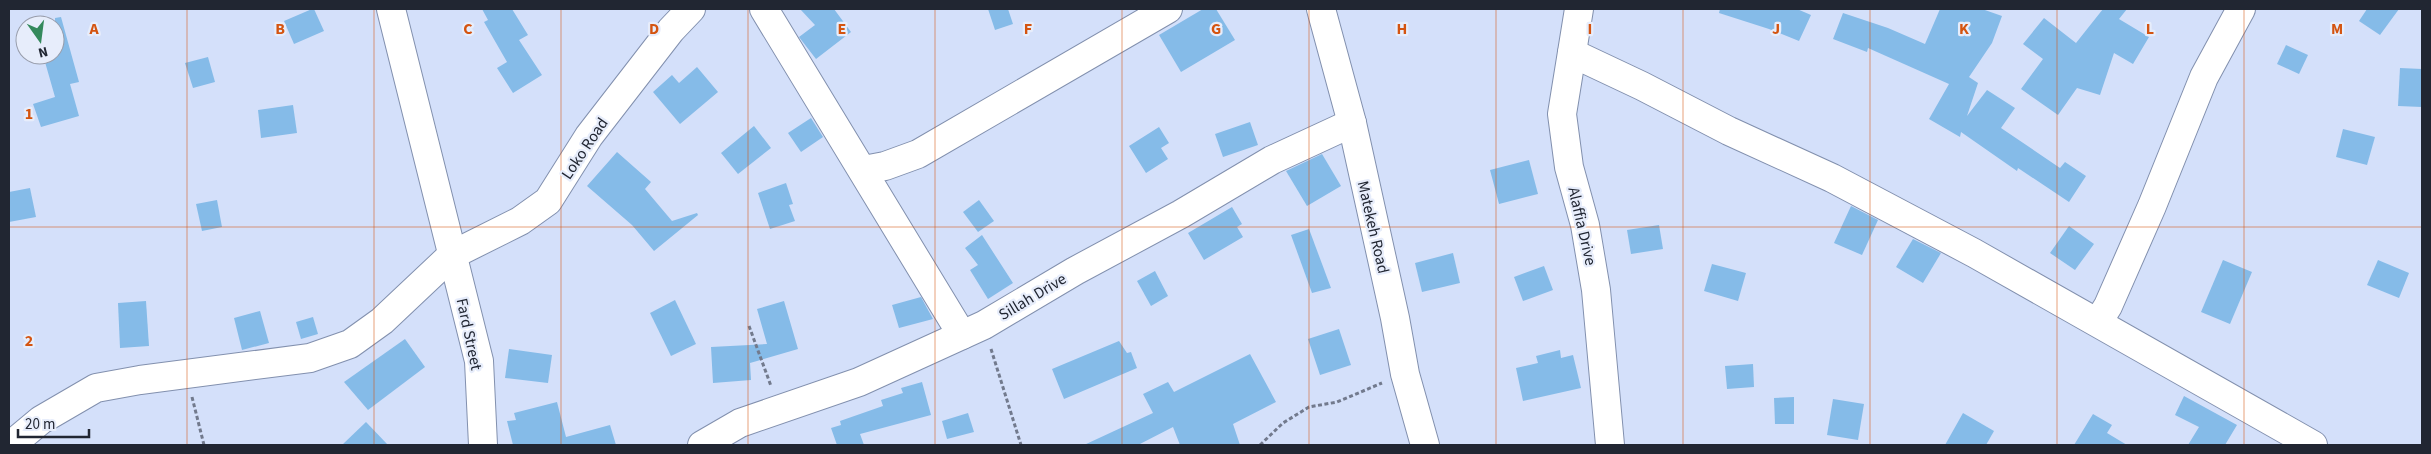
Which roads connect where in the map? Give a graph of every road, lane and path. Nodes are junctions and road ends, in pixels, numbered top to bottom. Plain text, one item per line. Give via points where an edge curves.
1 (391, 9) edge
2 (691, 9) edge
3 (764, 9) edge
4 (1168, 9) edge
5 (1321, 9) edge
6 (1579, 9) edge
7 (2241, 9) edge
8 (1572, 53) junction
9 (1352, 123) junction
10 (864, 170) junction
11 (452, 255) junction
12 (2098, 322) junction
13 (749, 326) dead end
14 (973, 330) junction
15 (1405, 374) junction
16 (186, 375) junction
17 (781, 409) junction
18 (11, 445) edge
19 (204, 445) edge
20 (483, 445) edge
21 (702, 445) edge
22 (1021, 445) edge
23 (1260, 445) edge
24 (1425, 445) edge
25 (1610, 445) edge
26 (2313, 445) edge

1 - 11 street, Fard Street
2 - 11 street, Loko Road via 589,136 548,201 520,221
3 - 10 street
4 - 10 street via 918,154
5 - 9 street, Matekeh Road
6 - 8 street, Alaffia Drive
7 - 12 street via 2204,77 2152,206
8 - 12 street via 1832,178
8 - 25 street, Alaffia Drive via 1562,114 1569,167 1585,225 1596,290
9 - 14 street, Sillah Drive via 1272,160
9 - 15 street, Matekeh Road
10 - 14 street
11 - 16 street, Loko Road via 382,321 350,344 310,358
11 - 20 street, Fard Street via 479,361
12 - 26 street
13 - 17 path
14 - 17 street, Sillah Drive via 859,382
14 - 22 path
15 - 23 path via 1337,402 1309,408 1283,423
15 - 24 street, Matekeh Road
16 - 18 street, Loko Road via 96,388 41,420
16 - 19 path
17 - 21 street, Sillah Drive via 740,423

